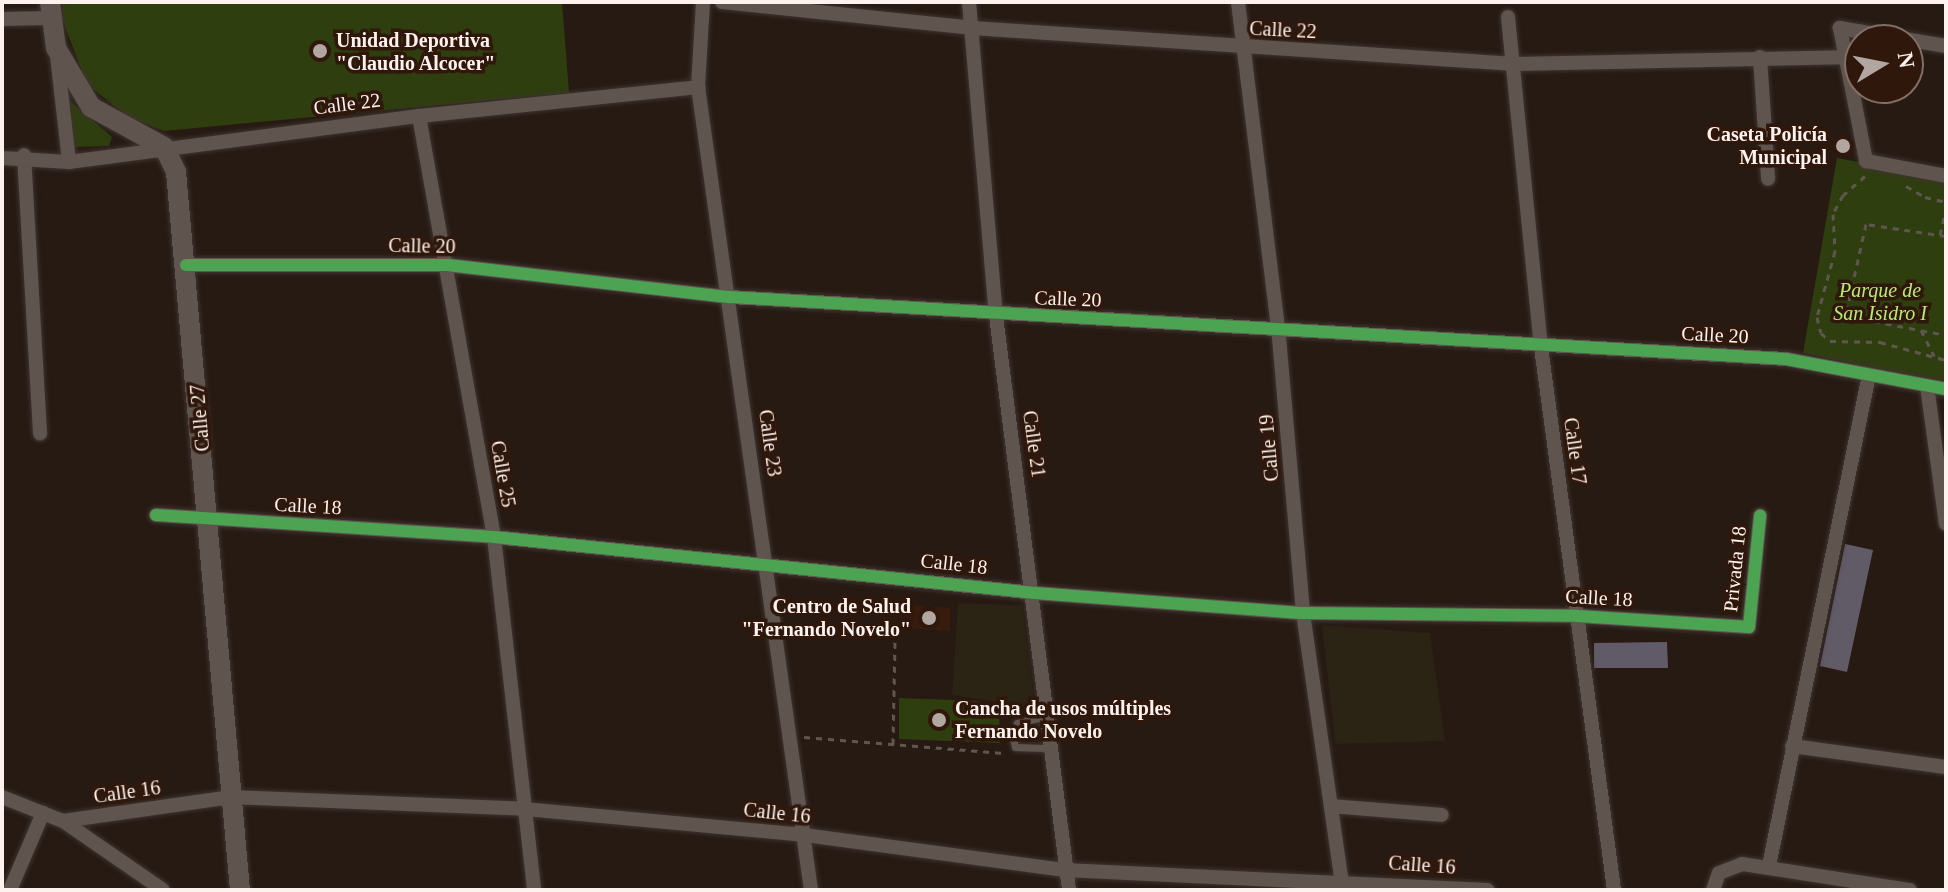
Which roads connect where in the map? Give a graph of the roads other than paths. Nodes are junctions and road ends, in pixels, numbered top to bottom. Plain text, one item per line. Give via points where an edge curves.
1 (703, 2) edge
2 (722, 2) edge
3 (969, 2) edge
4 (1238, 2) edge
5 (50, 10) edge
6 (1508, 17) dead end
7 (2, 19) edge
8 (972, 28) junction
9 (1946, 46) edge
10 (56, 48) junction
11 (1241, 48) junction
12 (1760, 57) junction
13 (1843, 57) junction
14 (1515, 64) junction
15 (698, 87) junction
16 (419, 116) junction
17 (164, 147) junction
18 (24, 155) junction
19 (2, 158) edge
20 (69, 162) junction
21 (1946, 176) edge
22 (1768, 179) dead end
23 (186, 265) junction
24 (447, 265) junction
25 (730, 297) junction
26 (996, 316) junction
27 (1278, 326) junction
28 (1541, 347) junction
29 (1869, 375) junction
30 (1927, 386) junction
31 (1946, 389) edge
32 (40, 434) dead end
33 (156, 515) dead end
34 (1760, 516) dead end
35 (208, 520) junction
36 (1946, 524) edge
37 (494, 537) junction
38 (766, 563) junction
39 (1035, 593) junction
40 (1303, 613) junction
41 (1577, 616) junction
42 (1749, 627) joint
43 (1048, 715) junction
44 (1792, 746) junction
45 (1051, 748) junction
46 (1946, 767) edge
47 (2, 797) edge
48 (231, 797) junction
49 (1331, 806) junction
50 (525, 809) junction
51 (43, 813) junction
52 (1442, 815) dead end
53 (63, 821) junction
54 (805, 835) junction
55 (1769, 866) junction
56 (1064, 870) junction
57 (1342, 885) edge
58 (10, 890) edge
59 (163, 890) edge
60 (240, 890) edge
61 (534, 890) edge
62 (811, 890) edge
63 (1069, 890) edge
64 (1488, 890) edge
65 (1614, 890) edge
66 (1713, 890) edge
67 (1910, 890) edge

1 - 15 street, Calle 23
2 - 8 street, Calle 22
3 - 8 street, Calle 21
4 - 11 street, Calle 19
5 - 7 street
5 - 10 main road
6 - 14 street, Calle 17
8 - 11 street, Calle 22
8 - 26 street, Calle 21
9 - 13 street via 1840,28
10 - 17 main road via 91,107
10 - 20 street
11 - 14 street, Calle 22
11 - 27 street, Calle 19
12 - 13 street, Calle 22
12 - 14 street, Calle 22
12 - 22 street
13 - 21 street via 1866,161
14 - 28 street, Calle 17
15 - 16 street, Calle 22
15 - 25 street, Calle 23
16 - 17 street, Calle 22
16 - 24 street, Calle 25
17 - 20 street, Calle 22
17 - 23 main road, Calle 27 via 176,172
18 - 19 street, Calle 22
18 - 20 street, Calle 22
18 - 32 street
23 - 24 street, Calle 20
23 - 35 main road, Calle 27
24 - 25 street, Calle 20
24 - 37 street, Calle 25
25 - 26 street, Calle 20
25 - 38 street, Calle 23
26 - 27 street, Calle 20
26 - 39 street, Calle 21
27 - 28 street, Calle 20
27 - 40 street, Calle 19
28 - 29 street, Calle 20 via 1786,359
28 - 41 street, Calle 17
29 - 30 street, Calle 20
29 - 44 street
30 - 31 street, Calle 20
30 - 36 street
33 - 35 street, Calle 18
34 - 42 street, Privada 18
35 - 37 street, Calle 18
35 - 48 main road, Calle 27
37 - 38 street, Calle 18
37 - 50 street, Calle 25
38 - 39 street, Calle 18
38 - 54 street, Calle 23
39 - 40 street, Calle 18
39 - 43 street, Calle 21
40 - 41 street, Calle 18
40 - 49 street, Calle 19
41 - 42 street, Calle 18
41 - 65 street, Calle 17
43 - 45 street, Calle 21
43 - 45 lane via 1017,723 1013,738 1015,747
44 - 46 street
44 - 55 street
45 - 56 street, Calle 21
47 - 51 street
48 - 50 street, Calle 16
48 - 53 street, Calle 16
48 - 60 main road, Calle 27
49 - 52 street
49 - 57 street, Calle 19
50 - 54 street, Calle 16
50 - 61 street, Calle 25
51 - 53 street
51 - 58 street
53 - 59 street
54 - 56 street, Calle 16
54 - 62 street, Calle 23
55 - 66 street via 1742,864 1719,873
55 - 67 street
56 - 57 street, Calle 16
56 - 63 street, Calle 21
57 - 64 street, Calle 16

